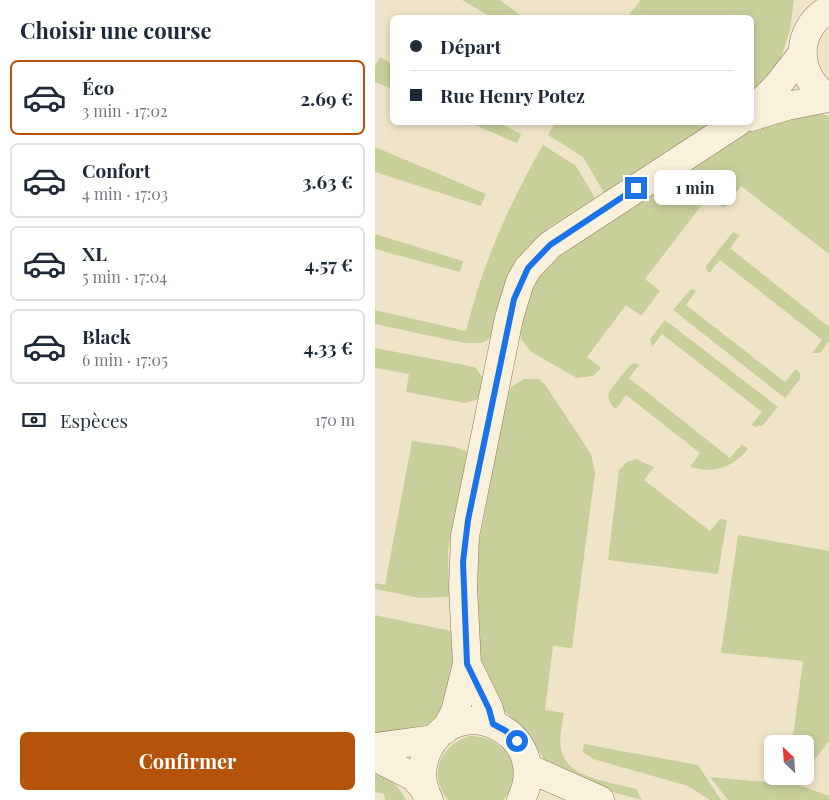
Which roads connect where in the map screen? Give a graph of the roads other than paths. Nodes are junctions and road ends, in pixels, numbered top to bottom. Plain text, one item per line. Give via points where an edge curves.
1 (815, 12) edge
2 (801, 54) junction
3 (828, 98) edge
4 (754, 109) edge
5 (754, 116) edge
6 (735, 125) edge
7 (467, 664) junction
8 (493, 724) junction
9 (440, 735) junction
10 (375, 747) edge
11 (375, 757) edge
12 (528, 768) junction
13 (427, 795) edge
14 (521, 800) edge
15 (600, 800) edge

1 - 2 street
2 - 3 street via 809,80
2 - 4 street via 777,86
3 - 5 street
6 - 7 street via 550,245 528,268 520,282 509,318 465,536 463,586
7 - 8 street
7 - 9 street via 455,712
8 - 9 street via 468,721
8 - 12 street via 517,741
9 - 10 street
9 - 13 street via 423,763 422,776
11 - 13 street via 414,777
12 - 14 street
12 - 15 street

